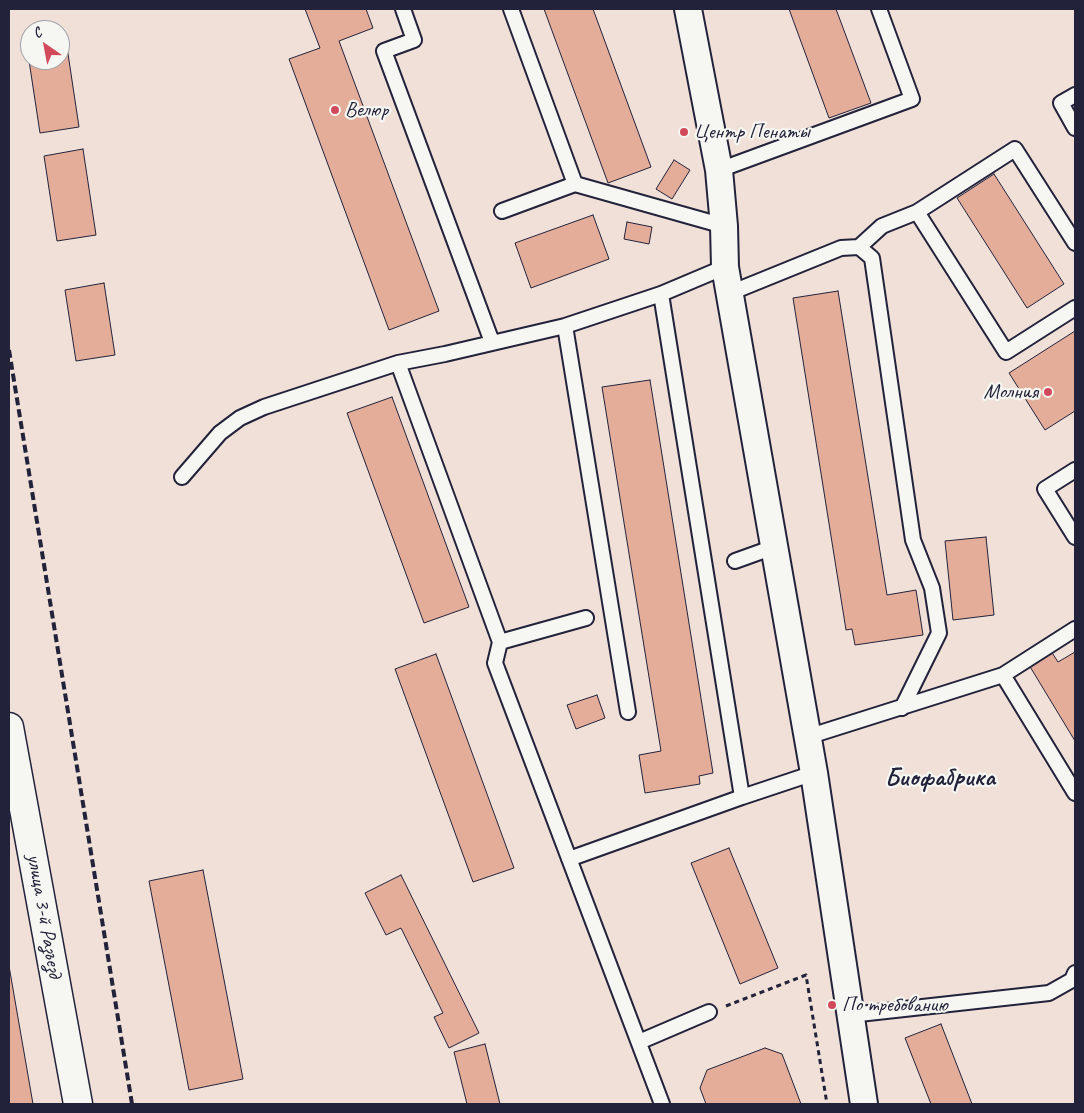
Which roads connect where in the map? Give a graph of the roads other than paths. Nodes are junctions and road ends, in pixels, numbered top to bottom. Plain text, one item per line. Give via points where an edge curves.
1 (403, 9) edge
2 (511, 9) edge
3 (688, 9) edge
4 (879, 9) edge
5 (1075, 95) edge
6 (1075, 128) edge
7 (719, 170) junction
8 (575, 184) junction
9 (502, 211) dead end
10 (917, 212) junction
11 (724, 226) junction
12 (1075, 243) edge
13 (860, 247) junction
14 (725, 267) junction
15 (730, 293) junction
16 (661, 294) junction
17 (1075, 308) edge
18 (565, 326) junction
19 (492, 342) junction
20 (398, 363) junction
21 (1075, 470) edge
22 (182, 477) dead end
23 (1075, 537) edge
24 (774, 547) junction
25 (735, 561) dead end
26 (586, 618) dead end
27 (1075, 629) edge
28 (500, 642) junction
29 (1003, 675) junction
30 (902, 708) junction
31 (628, 712) dead end
32 (9, 727) edge
33 (808, 737) junction
34 (814, 774) junction
35 (1075, 793) edge
36 (742, 797) junction
37 (569, 859) junction
38 (1075, 973) edge
39 (710, 1012) road end
40 (850, 1015) junction
41 (639, 1042) junction
42 (78, 1104) edge
43 (662, 1104) edge
44 (864, 1104) edge

1 - 19 lane via 414,40 384,51
2 - 8 lane
3 - 7 street
4 - 7 lane via 912,99
5 - 6 lane via 1061,103
7 - 11 street
8 - 9 lane
8 - 11 lane
10 - 12 lane via 1015,149
10 - 13 lane via 882,226
10 - 17 lane via 1006,352
11 - 14 street
13 - 15 lane via 841,248
13 - 30 lane via 872,258 913,540 932,588 940,632
14 - 15 street
14 - 16 lane
15 - 24 street
16 - 18 lane
16 - 36 lane
18 - 19 lane
18 - 31 lane
19 - 20 lane
20 - 22 lane via 240,418 220,433
20 - 28 lane
21 - 23 lane via 1045,489
24 - 25 lane
24 - 33 street
26 - 28 lane
27 - 29 lane
28 - 37 lane via 495,663
29 - 30 lane
29 - 35 lane
30 - 33 lane
32 - 42 street, улица 3-й Разъезд
33 - 34 street
34 - 36 lane
34 - 40 street
36 - 37 lane
37 - 41 lane
38 - 40 lane via 1072,980 1049,993
39 - 41 lane
40 - 44 street
41 - 43 lane

